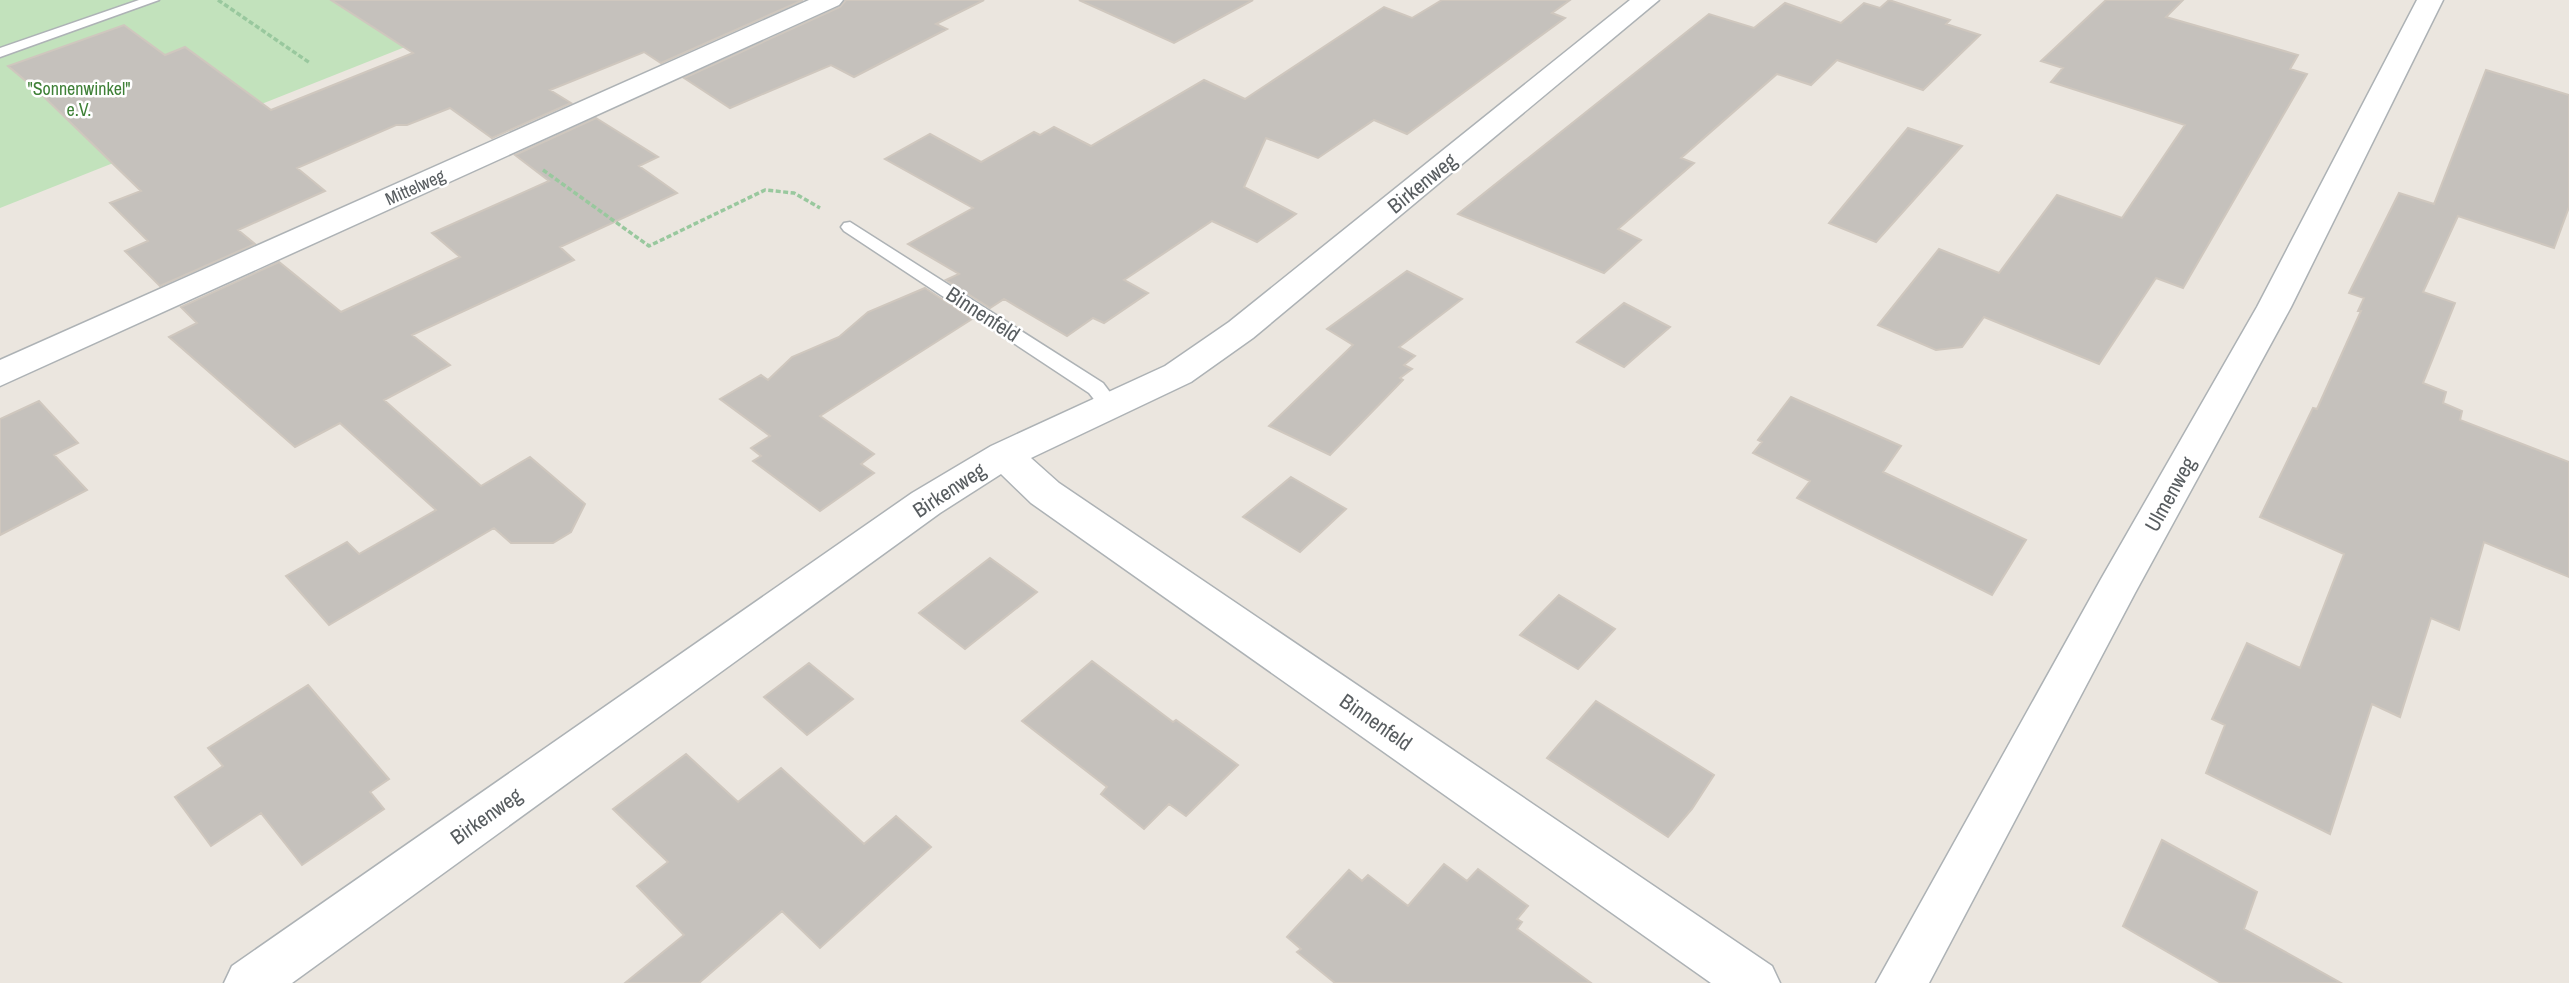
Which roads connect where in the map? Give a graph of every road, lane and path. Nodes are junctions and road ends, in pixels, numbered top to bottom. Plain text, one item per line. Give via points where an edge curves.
1 (152, 0) edge
2 (218, 0) edge
3 (830, 0) edge
4 (1646, 0) edge
5 (2430, 0) edge
6 (0, 53) edge
7 (310, 63) dead end
8 (508, 145) junction
9 (850, 227) joint
10 (0, 374) edge
11 (1111, 407) junction
12 (1004, 454) junction
13 (250, 983) edge
14 (1754, 983) edge
15 (1902, 983) edge

1 - 6 lane
2 - 7 path
3 - 8 street, Mittelweg
4 - 11 street, Birkenweg via 1241,331 1178,374
5 - 15 street, Ulmenweg via 2274,307
8 - 9 path via 649,246 765,190 779,188 795,192
8 - 10 street, Mittelweg
9 - 11 lane, Binnenfeld via 1096,388
11 - 12 street, Birkenweg
12 - 13 street, Birkenweg via 915,511
12 - 14 street, Binnenfeld via 1045,493

